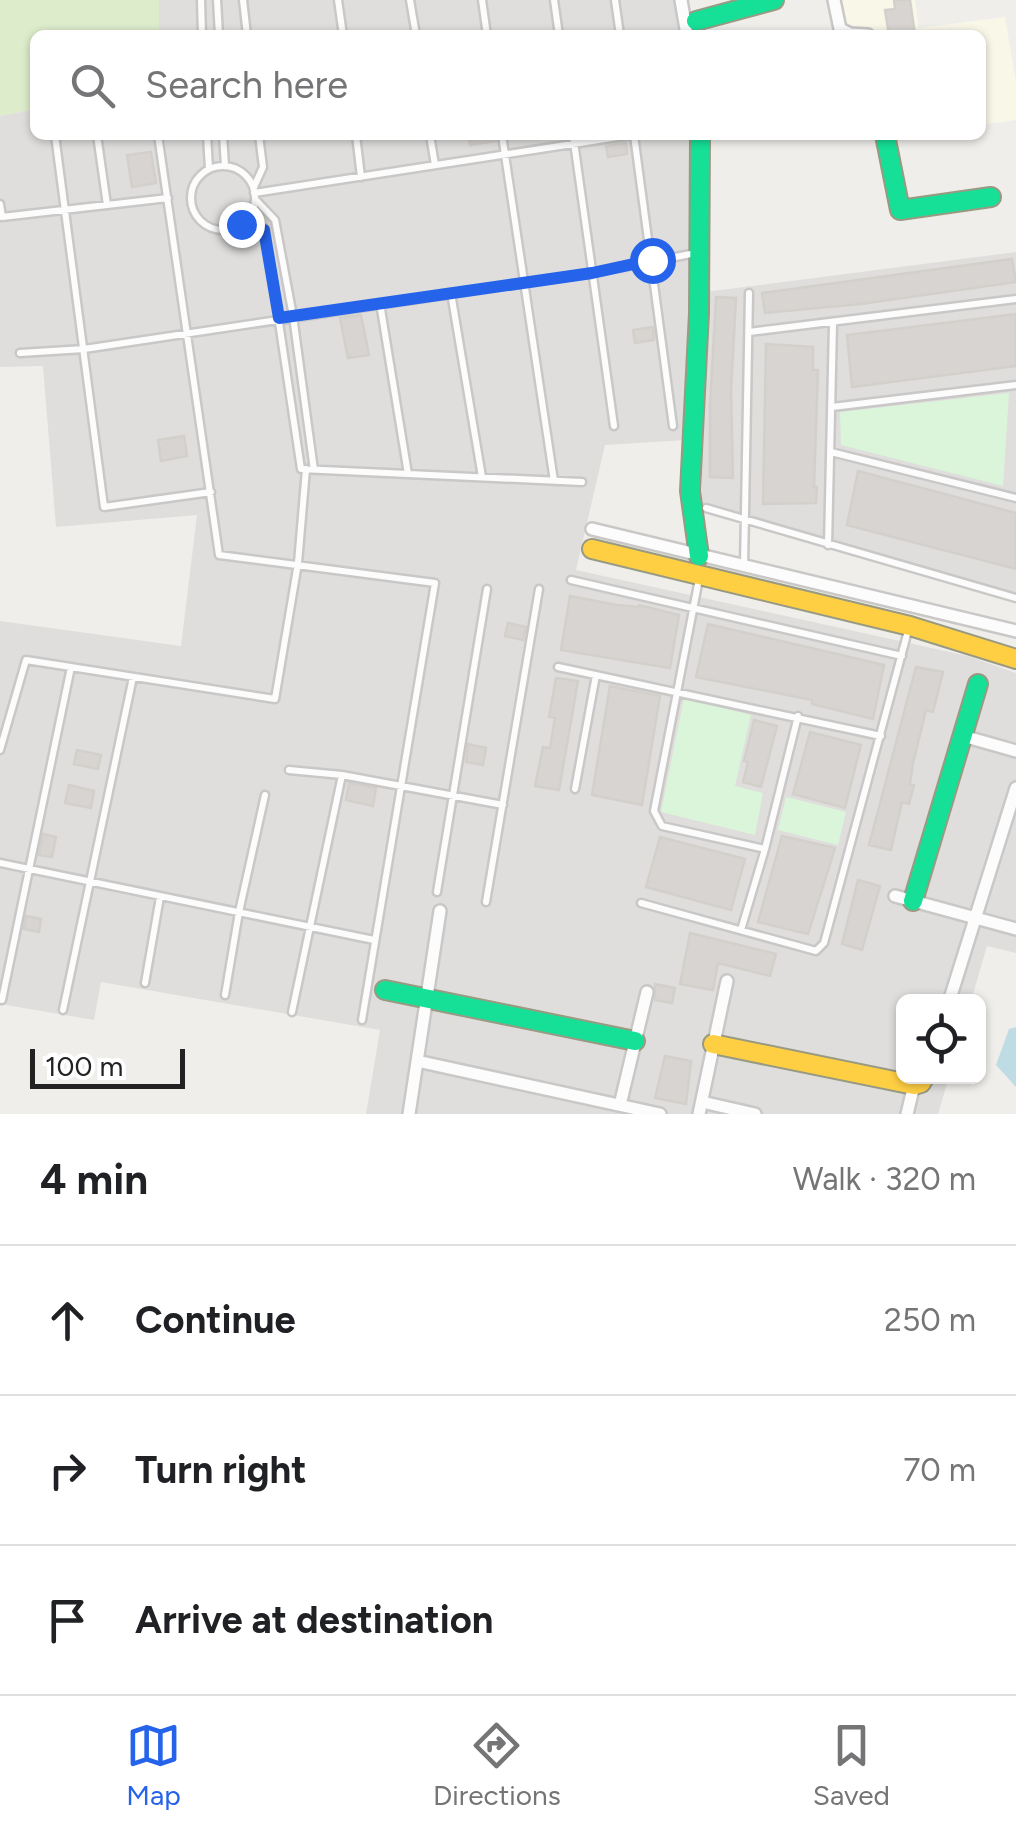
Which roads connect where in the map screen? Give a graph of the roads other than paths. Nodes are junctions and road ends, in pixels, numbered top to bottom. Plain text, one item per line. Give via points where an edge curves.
1 (201, 0) edge
2 (218, 0) edge
3 (243, 0) edge
4 (338, 0) edge
5 (410, 0) edge
6 (482, 0) edge
7 (554, 0) edge
8 (615, 0) edge
9 (682, 0) edge
10 (774, 0) edge
11 (834, 0) edge
12 (726, 6) edge
13 (691, 28) edge
14 (202, 30) edge
15 (219, 30) edge
16 (246, 30) edge
17 (342, 30) edge
18 (415, 30) edge
19 (486, 30) edge
20 (558, 30) edge
21 (619, 30) edge
22 (842, 30) edge
23 (56, 140) edge
24 (98, 140) edge
25 (159, 140) edge
26 (207, 140) edge
27 (224, 140) edge
28 (260, 140) edge
29 (357, 140) edge
30 (431, 140) edge
31 (503, 140) edge
32 (569, 140) edge
33 (574, 140) edge
34 (633, 140) edge
35 (700, 140) edge
36 (886, 140) edge
37 (505, 154) junction
38 (225, 166) junction
39 (434, 166) junction
40 (209, 170) junction
41 (361, 177) junction
42 (254, 193) junction
43 (991, 197) dead end
44 (168, 198) junction
45 (0, 204) edge
46 (106, 205) junction
47 (64, 210) junction
48 (241, 224) junction
49 (702, 252) junction
50 (652, 260) junction
51 (592, 273) junction
52 (524, 282) junction
53 (451, 292) junction
54 (749, 293) dead end
55 (1016, 299) edge
56 (380, 302) junction
57 (292, 316) junction
58 (279, 318) junction
59 (833, 324) junction
60 (188, 332) junction
61 (749, 332) junction
62 (84, 349) junction
63 (20, 352) dead end
64 (1016, 385) edge
65 (832, 406) junction
66 (614, 426) dead end
67 (674, 426) dead end
68 (831, 452) junction
69 (310, 469) junction
70 (408, 474) junction
71 (482, 478) junction
72 (554, 481) junction
73 (582, 482) dead end
74 (211, 492) junction
75 (1016, 498) edge
76 (706, 508) dead end
77 (746, 519) junction
78 (592, 529) dead end
79 (828, 545) junction
80 (592, 550) dead end
81 (699, 556) junction
82 (298, 563) junction
83 (744, 567) junction
84 (699, 576) junction
85 (571, 580) dead end
86 (488, 589) dead end
87 (539, 589) dead end
88 (1016, 598) edge
89 (694, 606) junction
90 (910, 626) junction
91 (1016, 632) edge
92 (902, 656) junction
93 (1016, 658) edge
94 (71, 667) junction
95 (558, 667) dead end
96 (596, 675) junction
97 (133, 676) junction
98 (978, 684) dead end
99 (679, 691) junction
100 (798, 716) junction
101 (881, 736) junction
102 (963, 736) junction
103 (0, 750) edge
104 (1016, 751) edge
105 (288, 770) dead end
106 (342, 774) junction
107 (400, 786) junction
108 (1016, 788) edge
109 (575, 789) dead end
110 (265, 794) dead end
111 (453, 795) junction
112 (503, 805) junction
113 (765, 848) junction
114 (0, 863) edge
115 (28, 869) junction
116 (89, 882) junction
117 (436, 892) dead end
118 (160, 897) junction
119 (904, 898) joint
120 (486, 902) dead end
121 (641, 903) dead end
122 (440, 911) dead end
123 (239, 912) junction
124 (976, 918) junction
125 (310, 928) junction
126 (1016, 929) edge
127 (741, 930) junction
128 (374, 940) junction
129 (727, 982) dead end
130 (145, 984) dead end
131 (385, 990) dead end
132 (647, 992) dead end
133 (952, 994) edge
134 (225, 995) dead end
135 (427, 999) junction
136 (2, 1000) edge
137 (63, 1010) dead end
138 (292, 1012) dead end
139 (362, 1020) dead end
140 (635, 1041) junction
141 (714, 1044) junction
142 (417, 1061) junction
143 (896, 1077) edge
144 (918, 1084) edge
145 (620, 1106) junction
146 (700, 1108) edge
147 (409, 1114) edge
148 (660, 1114) edge
149 (755, 1114) edge
150 (907, 1114) edge

1 - 14 lane
2 - 15 lane
3 - 16 lane
4 - 17 lane
5 - 18 lane
6 - 19 lane
7 - 20 lane
8 - 21 lane
9 - 13 street
10 - 12 street
11 - 22 street
12 - 13 street
23 - 47 lane
24 - 46 lane
25 - 44 lane
26 - 40 lane
27 - 38 lane
28 - 42 lane via 263,167
29 - 41 lane
30 - 39 lane
31 - 37 lane
32 - 37 lane
33 - 51 lane
34 - 50 lane
35 - 49 street
36 - 43 street via 900,210
37 - 39 lane
37 - 52 lane
38 - 40 lane
38 - 42 lane via 248,178
39 - 41 lane
40 - 48 lane via 192,188 193,209 208,226
41 - 42 lane
42 - 48 lane
42 - 57 lane via 275,220
44 - 46 lane
44 - 60 lane
45 - 47 lane via 2,216
46 - 47 lane
47 - 62 lane
48 - 58 lane via 264,230
49 - 50 lane
49 - 81 street via 692,490
50 - 51 lane
50 - 67 lane
51 - 52 lane
51 - 66 lane
52 - 53 lane
52 - 72 lane
53 - 56 lane
53 - 71 lane
54 - 61 lane
55 - 59 lane
56 - 57 lane
56 - 70 lane
57 - 58 lane
57 - 69 lane
58 - 60 lane
58 - 69 lane via 301,469
59 - 61 lane
59 - 65 lane
60 - 62 lane
60 - 74 lane
61 - 77 lane
62 - 63 lane
62 - 74 lane via 104,507
64 - 65 lane
65 - 68 lane
68 - 75 lane
68 - 79 lane
69 - 70 lane
69 - 82 lane
70 - 71 lane
71 - 72 lane
72 - 73 lane
74 - 82 lane via 220,555
76 - 77 lane
77 - 79 lane
77 - 83 lane
78 - 81 street
79 - 88 lane
80 - 84 street
81 - 83 street
82 - 97 lane via 275,699
82 - 107 lane via 435,583
83 - 91 street
84 - 89 lane
84 - 90 street
85 - 89 lane
86 - 111 lane
87 - 112 lane
89 - 92 lane
89 - 99 lane
90 - 92 lane
90 - 93 street
92 - 101 lane
94 - 97 lane
94 - 103 lane via 26,660
94 - 115 lane
95 - 96 lane
96 - 99 lane
96 - 109 lane
97 - 116 lane
98 - 102 street
99 - 100 lane
99 - 113 lane via 654,811 662,826
100 - 101 lane
100 - 113 lane
101 - 127 lane via 824,943 816,952
102 - 104 street
102 - 119 street
105 - 106 lane
106 - 107 lane
106 - 125 lane
107 - 111 lane
107 - 128 lane
108 - 124 street
110 - 123 lane
111 - 112 lane
111 - 117 lane
112 - 120 lane
113 - 127 lane
114 - 115 lane
115 - 116 lane
115 - 136 lane
116 - 118 lane
116 - 137 lane
118 - 123 lane
118 - 130 lane
119 - 124 street
121 - 127 lane
122 - 135 street
123 - 125 lane
123 - 134 lane
124 - 126 street
124 - 133 street
125 - 128 lane
125 - 138 lane
128 - 139 lane
129 - 141 street
131 - 135 street
132 - 140 street
135 - 140 street
135 - 142 street
140 - 145 street
141 - 143 street
141 - 146 street
142 - 145 street
142 - 147 street
144 - 150 street
145 - 148 street
146 - 149 street

